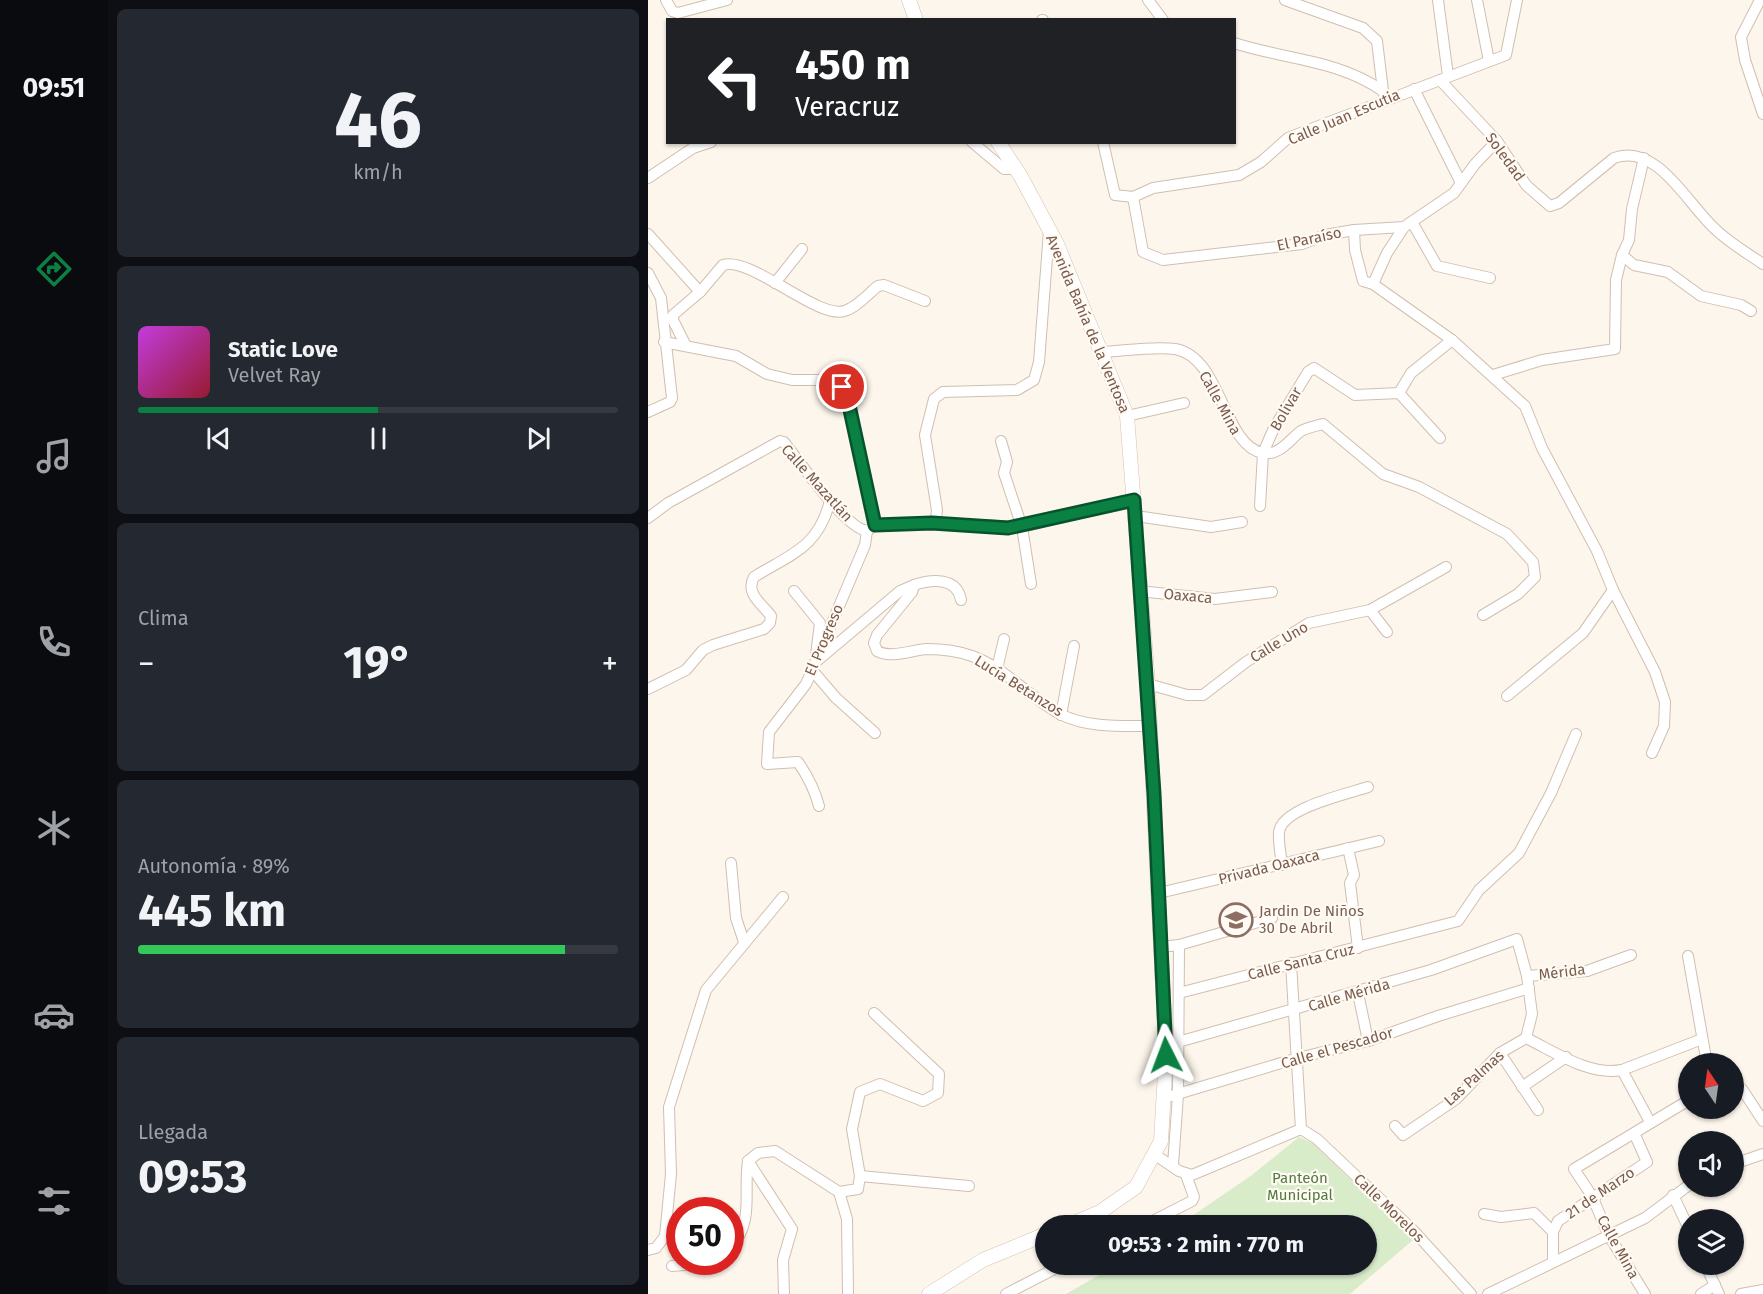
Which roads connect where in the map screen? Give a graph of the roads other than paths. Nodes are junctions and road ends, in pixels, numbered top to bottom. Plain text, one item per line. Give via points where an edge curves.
1 (666, 0) edge
2 (727, 0) edge
3 (909, 0) edge
4 (1148, 0) edge
5 (1285, 0) edge
6 (1437, 0) edge
7 (1477, 0) edge
8 (1517, 0) edge
9 (1760, 0) edge
10 (915, 18) edge
11 (1162, 18) edge
12 (1236, 43) edge
13 (1489, 62) junction
14 (1444, 78) junction
15 (1414, 89) junction
16 (1384, 95) junction
17 (1763, 114) edge
18 (1497, 141) junction
19 (704, 144) edge
20 (974, 144) edge
21 (1002, 144) edge
22 (1103, 144) edge
23 (1644, 158) junction
24 (1016, 168) junction
25 (648, 178) edge
26 (1461, 183) junction
27 (1133, 197) junction
28 (1408, 225) junction
29 (1354, 230) junction
30 (1048, 231) junction
31 (648, 234) edge
32 (802, 249) dead end
33 (1622, 255) junction
34 (1763, 264) edge
35 (648, 273) edge
36 (1490, 278) dead end
37 (775, 283) junction
38 (1372, 284) junction
39 (700, 292) junction
40 (926, 302) dead end
41 (1751, 311) dead end
42 (1452, 340) junction
43 (664, 342) junction
44 (686, 346) junction
45 (1101, 352) junction
46 (1493, 375) junction
47 (1399, 393) junction
48 (1184, 403) dead end
49 (648, 412) edge
50 (1127, 416) junction
51 (1440, 438) dead end
52 (1000, 441) dead end
53 (1263, 453) junction
54 (1134, 500) junction
55 (830, 501) junction
56 (1260, 506) dead end
57 (1136, 516) junction
58 (648, 518) edge
59 (1242, 522) dead end
60 (932, 523) junction
61 (1022, 527) junction
62 (871, 528) junction
63 (1446, 567) dead end
64 (1031, 584) dead end
65 (914, 585) junction
66 (1613, 590) junction
67 (794, 591) dead end
68 (1139, 591) junction
69 (1272, 592) dead end
70 (961, 600) dead end
71 (1370, 610) junction
72 (1483, 615) dead end
73 (1387, 632) dead end
74 (1004, 639) dead end
75 (1074, 646) dead end
76 (814, 666) junction
77 (996, 669) junction
78 (1148, 684) junction
79 (648, 689) edge
80 (1507, 696) dead end
81 (1061, 715) junction
82 (1150, 726) junction
83 (875, 733) dead end
84 (1576, 734) dead end
85 (1653, 753) dead end
86 (1368, 787) dead end
87 (819, 806) dead end
88 (1379, 840) dead end
89 (1348, 848) junction
90 (731, 863) dead end
91 (1282, 865) junction
92 (1159, 893) junction
93 (783, 897) dead end
94 (1272, 918) dead end
95 (744, 942) junction
96 (1179, 945) junction
97 (1161, 947) junction
98 (1358, 948) junction
99 (1631, 955) dead end
100 (1688, 956) dead end
101 (1291, 963) junction
102 (1527, 976) junction
103 (1528, 988) junction
104 (1179, 993) junction
105 (1358, 993) junction
106 (1294, 1010) junction
107 (874, 1013) dead end
108 (1526, 1038) junction
109 (1702, 1040) junction
110 (1368, 1041) junction
111 (1178, 1042) junction
112 (1500, 1053) junction
113 (1705, 1053) edge
114 (1166, 1055) junction
115 (1298, 1058) junction
116 (1566, 1058) junction
117 (1622, 1070) junction
118 (1522, 1087) junction
119 (1744, 1092) edge
120 (1178, 1095) junction
121 (1164, 1098) junction
122 (1678, 1106) edge
123 (1538, 1110) dead end
124 (1763, 1120) edge
125 (1650, 1122) junction
126 (1395, 1126) dead end
127 (1301, 1130) junction
128 (1635, 1134) junction
129 (1154, 1154) junction
130 (1763, 1154) edge
131 (748, 1161) junction
132 (1744, 1161) edge
133 (1173, 1166) junction
134 (1186, 1175) junction
135 (860, 1176) junction
136 (969, 1186) dead end
137 (839, 1192) junction
138 (1678, 1192) edge
139 (1673, 1195) junction
140 (1592, 1196) junction
141 (1680, 1209) edge
142 (1484, 1214) dead end
143 (1093, 1215) edge
144 (1165, 1215) edge
145 (744, 1222) edge
146 (1553, 1232) junction
147 (1608, 1234) junction
148 (1035, 1239) edge
149 (648, 1250) edge
150 (1553, 1261) junction
151 (1043, 1275) edge
152 (1710, 1275) edge
153 (1717, 1290) edge
154 (1763, 1290) edge
155 (784, 1294) edge
156 (848, 1294) edge
157 (928, 1294) edge
158 (1006, 1294) edge
159 (1472, 1294) edge
160 (1488, 1294) edge
161 (1645, 1294) edge
162 (1701, 1294) edge
163 (1741, 1294) edge

1 - 2 street via 672,11 678,13
3 - 10 main road
4 - 11 street
5 - 16 street via 1363,28 1377,41
6 - 14 street
7 - 13 street
8 - 13 street, Calle Juan Escutia via 1506,55
9 - 17 street via 1741,37
12 - 16 street via 1334,66 1360,76
13 - 14 street, Calle Juan Escutia
14 - 15 street, Calle Juan Escutia
14 - 18 street, Soledad
15 - 16 street, Calle Juan Escutia
15 - 26 street
16 - 27 street, Calle Juan Escutia via 1288,138 1239,175 1154,188
18 - 23 street, Soledad via 1526,185 1550,206 1624,154
18 - 26 street
19 - 25 street via 693,147
20 - 24 street via 1004,169
21 - 24 main road, Avenida Bahía de la Ventosa
22 - 27 street via 1115,195
23 - 33 street via 1629,240
23 - 34 street via 1657,165 1716,231
24 - 30 main road, Avenida Bahía de la Ventosa
26 - 28 street via 1454,193
27 - 29 street, El Paraíso via 1143,252 1163,260 1302,244
28 - 29 street, El Paraíso
28 - 36 street via 1437,266
28 - 38 street via 1387,253
29 - 38 street via 1363,281
30 - 45 main road, Avenida Bahía de la Ventosa via 1057,244
30 - 60 street via 1039,362 1034,380 1017,390 943,392 934,399 925,435 937,510
31 - 39 street
32 - 37 street
33 - 41 street via 1634,265 1668,272 1712,301 1741,305
33 - 46 street via 1616,280 1615,349 1542,360
35 - 43 street via 661,298
37 - 39 street via 729,263
37 - 40 street via 836,312 847,311 884,285
38 - 42 street
39 - 44 street via 674,315
42 - 46 street
42 - 47 street via 1411,373
43 - 44 street
43 - 49 street via 672,398
44 - 62 street via 742,358 767,374 792,380 831,380 842,387 847,396
45 - 50 main road, Avenida Bahía de la Ventosa
45 - 53 street, Calle Mina via 1175,349 1186,355 1210,379 1242,442
46 - 66 street via 1525,406
47 - 51 street
47 - 53 street, Bolivar via 1355,395 1314,368 1274,428
48 - 50 street
50 - 54 main road, Avenida Bahía de la Ventosa
52 - 61 street via 1007,462 1004,473
53 - 56 street
53 - 72 street via 1276,452 1301,431 1323,424 1383,474 1419,487 1508,534 1536,570 1530,585
54 - 57 main road, Avenida Bahía de la Ventosa
54 - 61 street, Calle Mazatlán
55 - 58 street, Calle Mazatlán via 780,441
55 - 62 street, Calle Mazatlán via 860,530
55 - 79 street via 817,533 802,550 754,577 750,585 751,593 771,616 771,623 764,629 712,645 686,670
57 - 59 street via 1211,526
57 - 68 main road, Avenida Bahía de la Ventosa
60 - 61 street, Calle Mazatlán
60 - 62 street, Calle Mazatlán
61 - 64 street
62 - 76 street, El Progreso
63 - 71 street, Calle Uno
65 - 70 street via 933,581 952,584 960,591
65 - 76 street via 906,586
65 - 77 street, Lucía Betanzos via 877,635 874,643 878,651 889,655 947,650 972,656
66 - 80 street via 1583,633
66 - 85 street via 1655,672 1665,702 1664,726
67 - 76 street via 820,623
68 - 69 street, Oaxaca via 1215,599
68 - 78 main road, Avenida Bahía de la Ventosa
71 - 73 street
71 - 78 street, Calle Uno via 1309,623 1246,662 1203,695 1187,695
74 - 77 street
75 - 81 street
76 - 83 street via 836,698
76 - 87 street, El Progreso via 806,684 769,732 767,764 798,762
77 - 81 street, Lucía Betanzos
78 - 82 main road, Avenida Bahía de la Ventosa
81 - 82 street, Lucía Betanzos via 1102,726
82 - 92 main road, Avenida Bahía de la Ventosa
84 - 98 street, Calle Santa Cruz via 1520,853 1479,890 1458,921
86 - 91 street via 1303,808 1284,820 1279,831
88 - 89 street, Privada Oaxaca
89 - 91 street, Privada Oaxaca
89 - 98 street via 1354,875 1350,884
90 - 95 street via 736,918
91 - 92 street, Privada Oaxaca
92 - 97 main road, Avenida Bahía de la Ventosa
93 - 95 street
94 - 96 street
95 - 149 street via 706,990 669,1107 671,1174 666,1236 656,1248
96 - 97 street
96 - 104 street
97 - 114 main road, Avenida Bahía de la Ventosa
98 - 101 street, Calle Santa Cruz
99 - 102 street, Mérida via 1587,971
100 - 109 street
101 - 104 street, Calle Santa Cruz
101 - 106 street
102 - 103 street
102 - 105 street, Calle Mérida via 1517,939
103 - 108 street via 1532,1014
103 - 110 street, Calle el Pescador
104 - 111 street
105 - 106 street, Calle Mérida
105 - 110 street
106 - 111 street, Calle Mérida
106 - 115 street
107 - 135 street via 939,1074 939,1093 922,1101 880,1084 860,1092 852,1128
108 - 112 street, Las Palmas
108 - 116 street
109 - 113 street
109 - 117 street
110 - 115 street, Calle el Pescador
111 - 114 street
111 - 120 street
112 - 118 street
112 - 126 street, Las Palmas via 1456,1098 1403,1134
114 - 121 main road, Avenida Bahía de la Ventosa
115 - 120 street, Calle el Pescador
115 - 127 street
116 - 117 street via 1609,1072
116 - 118 street
117 - 125 street
118 - 123 street
119 - 124 street
120 - 121 street, Calle el Pescador
120 - 133 street
121 - 129 main road, Avenida Bahía de la Ventosa via 1161,1141
122 - 125 street
125 - 128 street
127 - 134 street via 1197,1174
127 - 159 street, Calle Morelos via 1317,1139 1413,1230
128 - 140 street, 21 de Marzo via 1647,1162
128 - 140 street, Calle Mina via 1574,1169
129 - 133 street
129 - 143 main road, Avenida Bahía de la Ventosa via 1136,1187
130 - 132 street
131 - 137 street via 758,1153 775,1151
131 - 145 street
131 - 155 street via 792,1229 783,1260
133 - 134 street
134 - 144 street via 1192,1201
135 - 136 street
135 - 137 street via 858,1190
137 - 156 street via 847,1219
138 - 139 street
139 - 141 street
139 - 147 street via 1645,1218
140 - 146 street, 21 de Marzo via 1558,1221
140 - 147 street, Calle Mina
142 - 146 street via 1501,1217 1533,1213
146 - 150 street, 21 de Marzo
147 - 150 street
147 - 161 street, Calle Mina
148 - 157 main road via 983,1260
150 - 160 street
151 - 158 street
152 - 153 street
153 - 162 street
154 - 163 street

